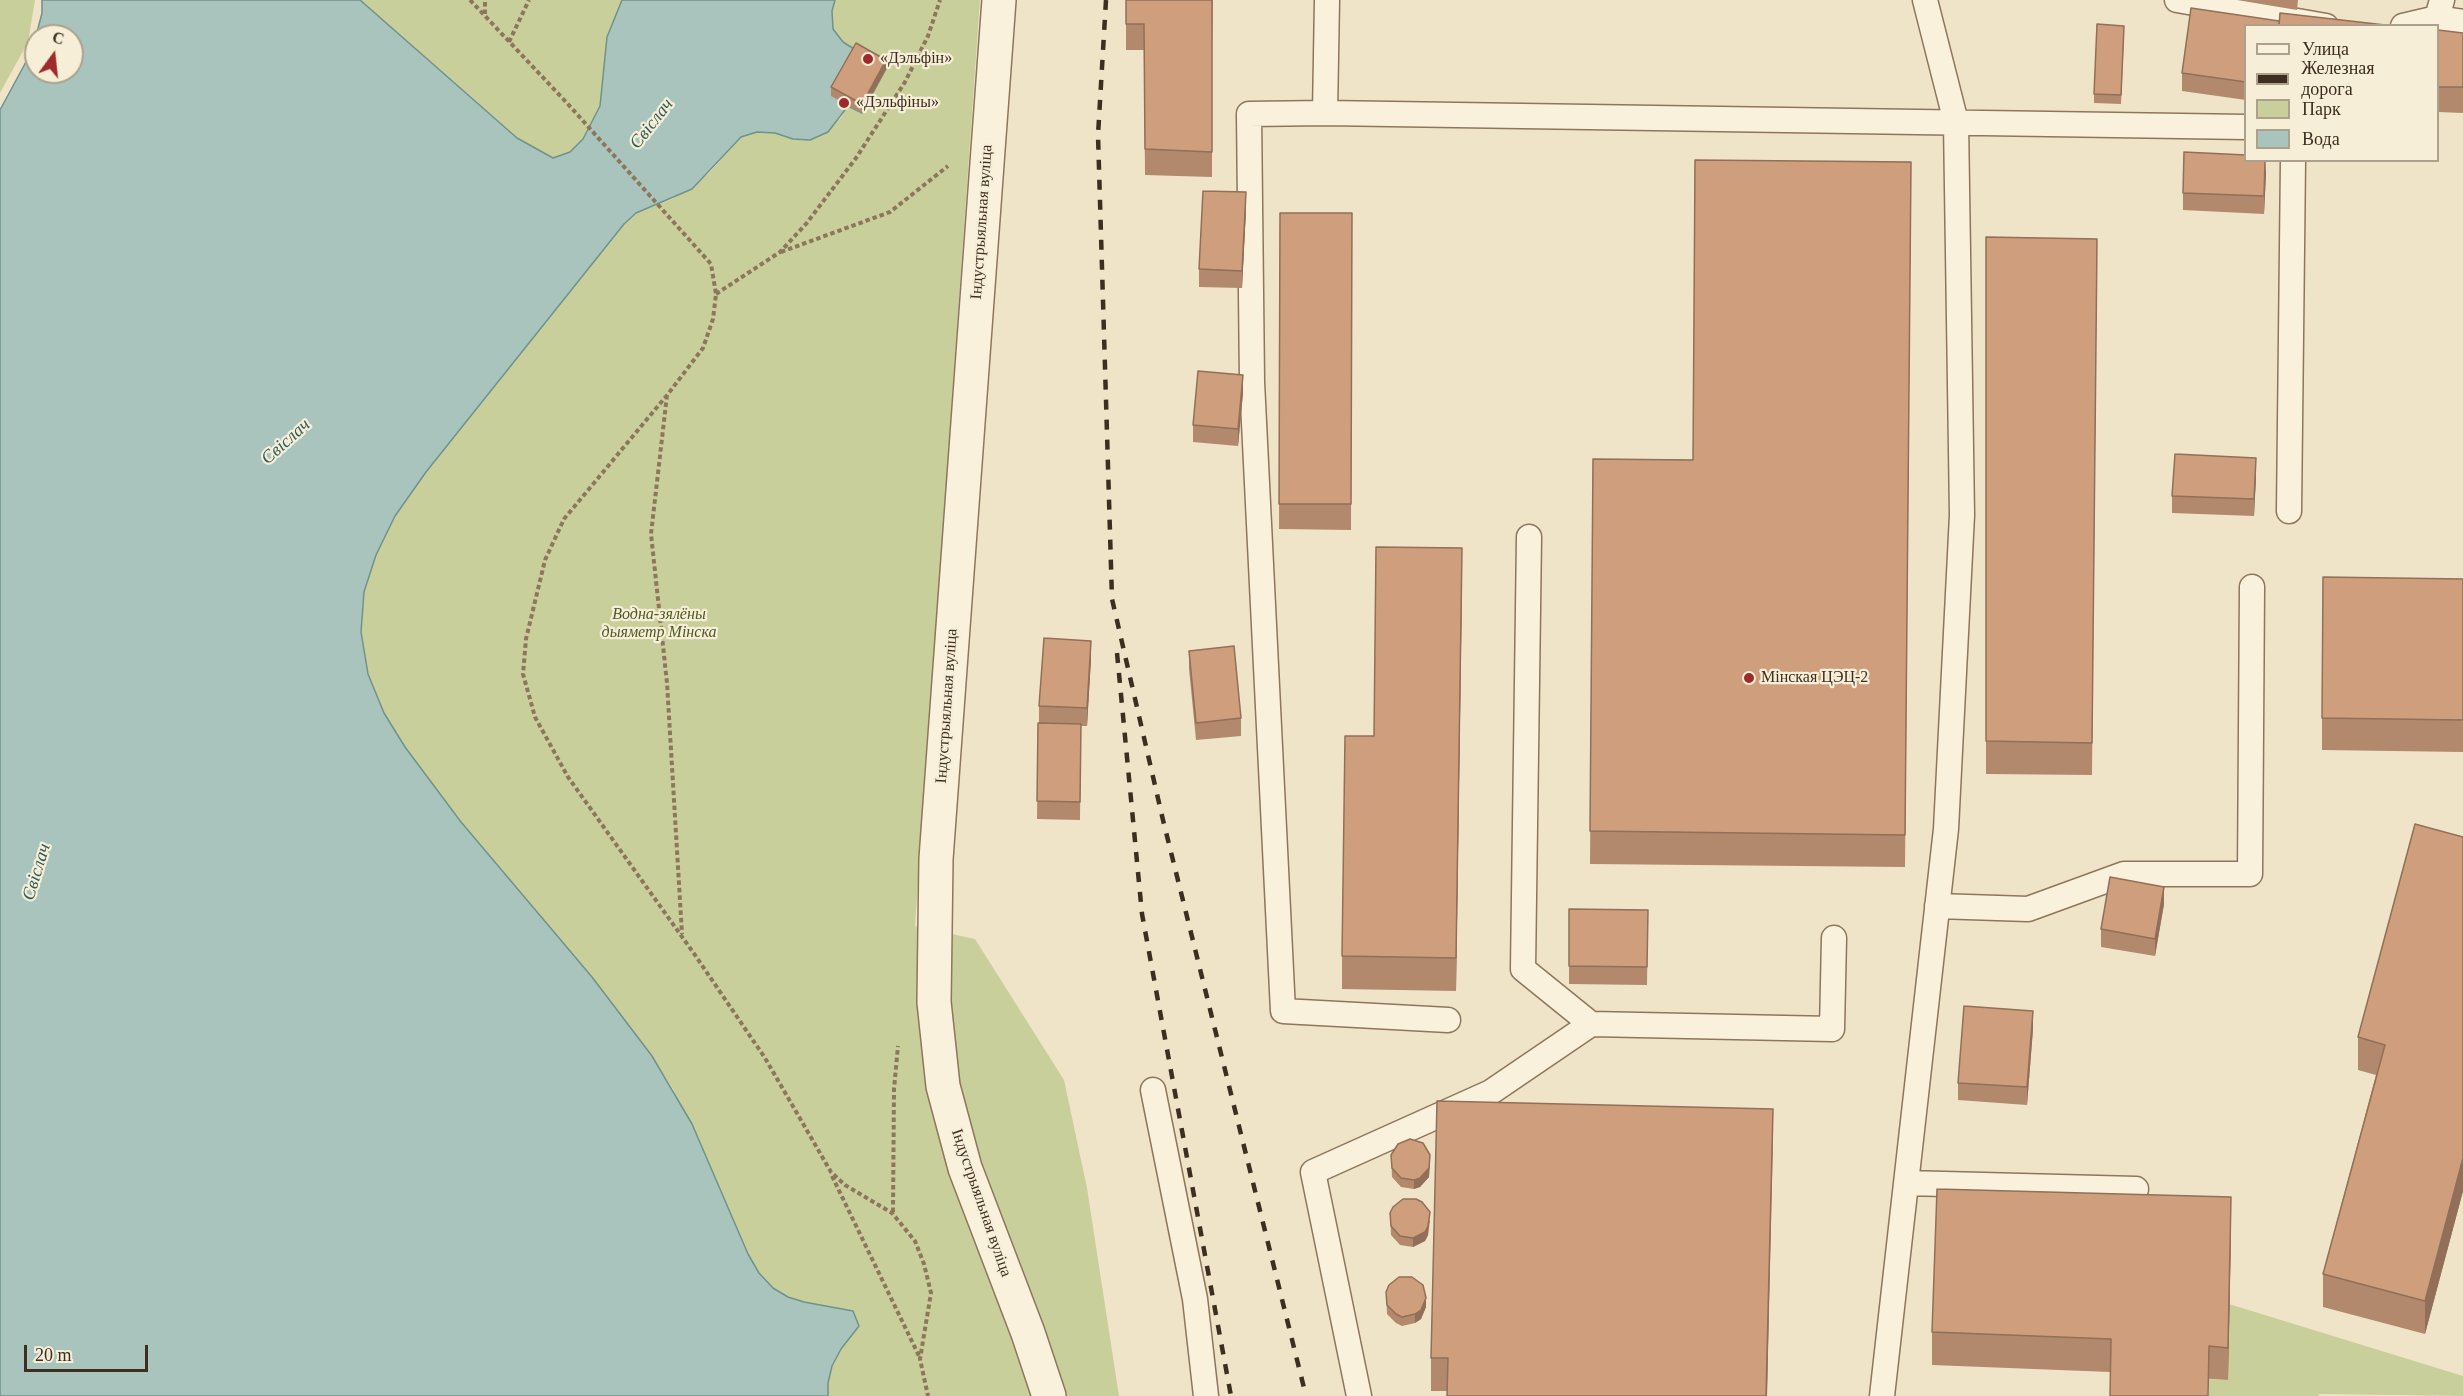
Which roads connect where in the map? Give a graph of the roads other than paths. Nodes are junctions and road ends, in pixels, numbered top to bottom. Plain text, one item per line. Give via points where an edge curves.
1 (999, 0) edge
2 (1327, 0) edge
3 (1925, 0) edge
4 (2177, 0) edge
5 (2440, 9) edge
6 (2463, 22) edge
7 (2315, 24) edge
8 (2407, 24) edge
9 (1325, 113) junction
10 (1956, 122) junction
11 (2244, 127) edge
12 (2293, 162) edge
13 (2289, 511) dead end
14 (1529, 537) dead end
15 (2253, 588) dead end
16 (1937, 906) junction
17 (1834, 938) dead end
18 (1448, 1020) dead end
19 (1591, 1024) junction
20 (1153, 1090) dead end
21 (1906, 1183) junction
22 (2136, 1189) dead end
23 (1049, 1396) edge
24 (1206, 1396) edge
25 (1359, 1396) edge
26 (1882, 1396) edge

1 - 23 street, Індустрыяльная вуліца via 936,858 934,1002 944,1086 965,1168
2 - 9 lane
3 - 10 lane
4 - 7 lane
5 - 6 lane
5 - 8 lane
9 - 10 lane
9 - 18 lane via 1249,114 1252,382 1283,1011
10 - 11 lane
10 - 16 lane via 1962,515 1946,829
12 - 13 lane
14 - 19 lane via 1523,969
15 - 16 lane via 2250,874 2124,874 2028,909
16 - 21 lane
17 - 19 lane via 1832,1029
19 - 25 lane via 1491,1092 1313,1172
20 - 24 lane via 1196,1299
21 - 22 lane
21 - 26 lane

